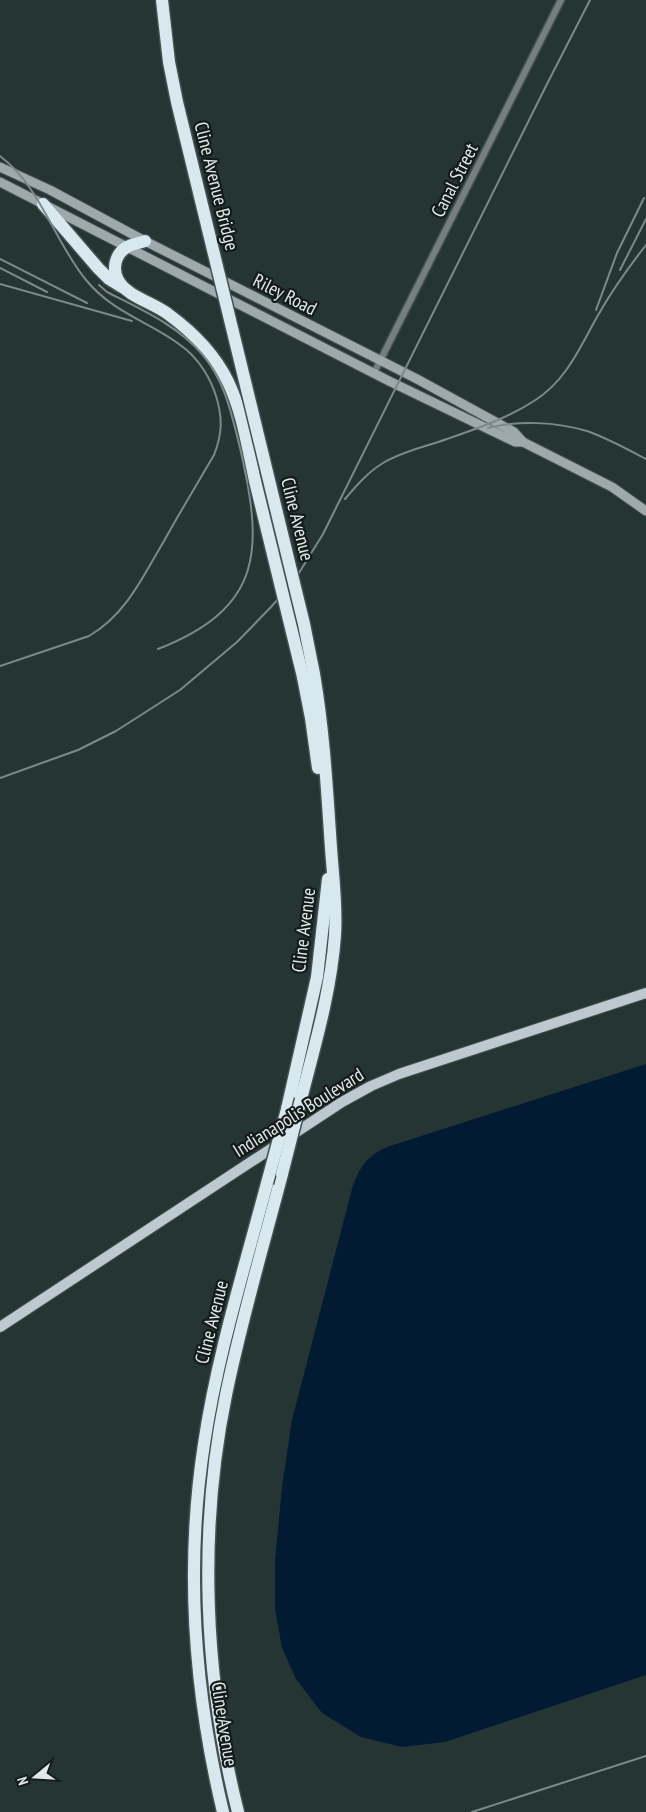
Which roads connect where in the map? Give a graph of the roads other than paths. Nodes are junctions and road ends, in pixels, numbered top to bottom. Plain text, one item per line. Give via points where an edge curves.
1 (162, 0) edge
2 (561, 0) edge
3 (0, 167) edge
4 (0, 182) edge
5 (43, 204) junction
6 (145, 241) junction
7 (127, 247) junction
8 (125, 289) junction
9 (380, 361) junction
10 (374, 373) junction
11 (244, 379) joint
12 (523, 442) junction
13 (646, 511) edge
14 (309, 676) junction
15 (331, 847) junction
16 (327, 885) junction
17 (646, 993) edge
18 (0, 1327) edge
19 (222, 1812) edge
20 (238, 1812) edge

1 - 11 highway, Cline Avenue Bridge, bridge via 177,102
2 - 9 street, Canal Street
3 - 6 main road, Riley Road
4 - 5 main road, Riley Road
5 - 7 main road, Riley Road
5 - 8 highway via 98,268
6 - 7 highway
6 - 9 main road, Riley Road
7 - 8 highway via 115,264 118,282
7 - 10 main road, Riley Road
8 - 14 highway, bridge via 164,310 195,335 214,356 234,394
9 - 10 street, Canal Street
9 - 12 main road, Riley Road via 511,430
10 - 12 main road, Riley Road via 515,442
11 - 14 highway, Cline Avenue, bridge via 302,614
12 - 13 main road, Riley Road via 612,487
14 - 15 highway, Cline Avenue via 324,745
14 - 16 highway via 311,718 322,796
15 - 16 highway, Cline Avenue
15 - 20 highway, Cline Avenue, bridge via 335,935 327,994 226,1395 215,1466 209,1595 212,1660 223,1744
16 - 19 highway, Cline Avenue, bridge via 313,995 287,1109 224,1346 202,1453 194,1608 199,1684
17 - 18 main road, Indianapolis Boulevard via 371,1086

